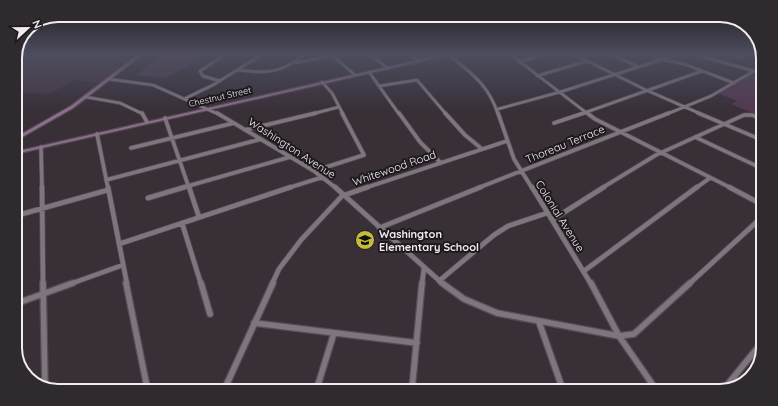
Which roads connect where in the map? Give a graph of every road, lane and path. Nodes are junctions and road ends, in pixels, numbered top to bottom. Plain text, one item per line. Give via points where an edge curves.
1 (116, 73) edge
2 (201, 73) edge
3 (233, 73) edge
4 (354, 73) edge
5 (365, 73) edge
6 (370, 73) edge
7 (469, 73) edge
8 (533, 73) edge
9 (547, 73) edge
10 (611, 73) edge
11 (621, 73) edge
12 (696, 73) edge
13 (707, 73) edge
14 (751, 73) edge
15 (356, 75) junction
16 (615, 75) junction
17 (537, 76) junction
18 (108, 79) junction
19 (220, 81) junction
20 (322, 82) junction
21 (734, 83) junction
22 (379, 86) junction
23 (646, 90) junction
24 (560, 92) junction
25 (86, 97) junction
26 (186, 98) junction
27 (684, 106) junction
28 (339, 107) junction
29 (209, 108) junction
30 (498, 109) junction
31 (585, 112) junction
32 (756, 117) edge
33 (165, 118) junction
34 (147, 122) junction
35 (234, 123) junction
36 (554, 123) dead end
37 (724, 124) junction
38 (246, 130) junction
39 (620, 132) junction
40 (97, 134) junction
41 (22, 136) edge
42 (695, 137) junction
43 (756, 137) edge
44 (172, 138) junction
45 (260, 139) junction
46 (507, 141) junction
47 (41, 147) junction
48 (131, 148) dead end
49 (482, 149) junction
50 (22, 151) edge
51 (661, 153) junction
52 (290, 157) junction
53 (179, 161) junction
54 (441, 163) junction
55 (756, 166) edge
56 (314, 171) junction
57 (522, 171) junction
58 (323, 177) junction
59 (710, 178) junction
60 (106, 180) junction
61 (188, 187) junction
62 (108, 190) junction
63 (344, 196) junction
64 (148, 198) dead end
65 (756, 201) edge
66 (42, 209) junction
67 (547, 212) junction
68 (22, 214) edge
69 (199, 217) junction
70 (552, 220) junction
71 (182, 223) junction
72 (756, 223) edge
73 (379, 228) junction
74 (119, 244) junction
75 (123, 265) junction
76 (424, 268) junction
77 (584, 271) junction
78 (439, 281) junction
79 (44, 294) junction
80 (22, 302) edge
81 (210, 314) dead end
82 (539, 322) junction
83 (254, 323) junction
84 (334, 332) junction
85 (620, 336) junction
86 (417, 343) junction
87 (756, 350) edge
88 (732, 379) junction
89 (45, 381) edge
90 (735, 381) edge
91 (729, 383) edge
92 (147, 384) edge
93 (227, 384) edge
94 (319, 384) edge
95 (413, 384) edge
96 (561, 384) edge
97 (652, 384) edge

1 - 18 main road
2 - 19 street via 203,76
3 - 19 street
4 - 15 street
5 - 15 main road, Chestnut Street
6 - 22 street
7 - 30 street, Colonial Avenue via 490,92
8 - 17 street
9 - 17 street
10 - 16 street
11 - 16 street
12 - 23 street
13 - 21 street
14 - 21 street, Thoreau Terrace
15 - 20 main road, Chestnut Street
16 - 23 street
16 - 24 street
17 - 24 street
18 - 25 main road
18 - 26 street, Washington Avenue via 152,85
19 - 26 street
20 - 28 street via 332,93
20 - 29 main road, Chestnut Street
21 - 27 street, Thoreau Terrace via 711,96
22 - 49 street via 417,80 465,135
22 - 54 street via 420,142
23 - 27 street
23 - 31 street
24 - 30 street
24 - 31 street
25 - 34 street via 127,105 143,112
25 - 41 main road
26 - 29 street, Washington Avenue
27 - 37 street
27 - 39 street, Thoreau Terrace
28 - 38 street
28 - 56 street via 364,155
29 - 33 main road, Chestnut Street
29 - 35 street, Washington Avenue
30 - 46 street, Colonial Avenue
31 - 36 street
31 - 39 street
32 - 37 street via 744,115
33 - 34 main road, Chestnut Street
33 - 44 street
34 - 40 main road, Chestnut Street
35 - 38 street, Washington Avenue
35 - 44 street
37 - 42 street
37 - 43 street
38 - 45 street, Washington Avenue
39 - 51 street
39 - 57 street, Thoreau Terrace
40 - 47 main road, Chestnut Street
40 - 60 street
42 - 51 street
42 - 55 street
44 - 48 street
44 - 53 street
45 - 52 street, Washington Avenue
45 - 53 street
46 - 49 street, Whitewood Road
46 - 57 street, Colonial Avenue
47 - 50 main road, Chestnut Street
47 - 66 street
49 - 54 street, Whitewood Road
51 - 59 street
51 - 70 street
52 - 56 street, Washington Avenue
52 - 61 street
53 - 60 street
53 - 61 street
54 - 63 street, Whitewood Road
56 - 58 street, Washington Avenue
57 - 67 street, Colonial Avenue
57 - 73 street, Thoreau Terrace
58 - 63 street, Washington Avenue
58 - 69 street
59 - 65 street
59 - 77 street
60 - 62 street
61 - 64 street
61 - 69 street
62 - 66 street
62 - 74 street
63 - 73 street, Washington Avenue
63 - 83 street, Whitewood Road via 300,240 279,269
66 - 68 street
66 - 79 street
67 - 70 street, Colonial Avenue
67 - 78 street via 508,226
69 - 71 street
70 - 77 street, Colonial Avenue
71 - 74 street
71 - 81 street
72 - 85 street via 634,334
73 - 76 street, Washington Avenue
74 - 75 street
75 - 79 street
75 - 92 street
76 - 78 street, Washington Avenue
76 - 86 street
77 - 85 street, Colonial Avenue
78 - 82 street, Washington Avenue via 480,307
79 - 80 street
79 - 89 street
82 - 85 street, Washington Avenue
82 - 96 street
83 - 84 street
83 - 93 street, Whitewood Road
84 - 86 street
84 - 94 street
85 - 97 street, Colonial Avenue
86 - 95 street
87 - 88 street
88 - 90 street
88 - 91 street

